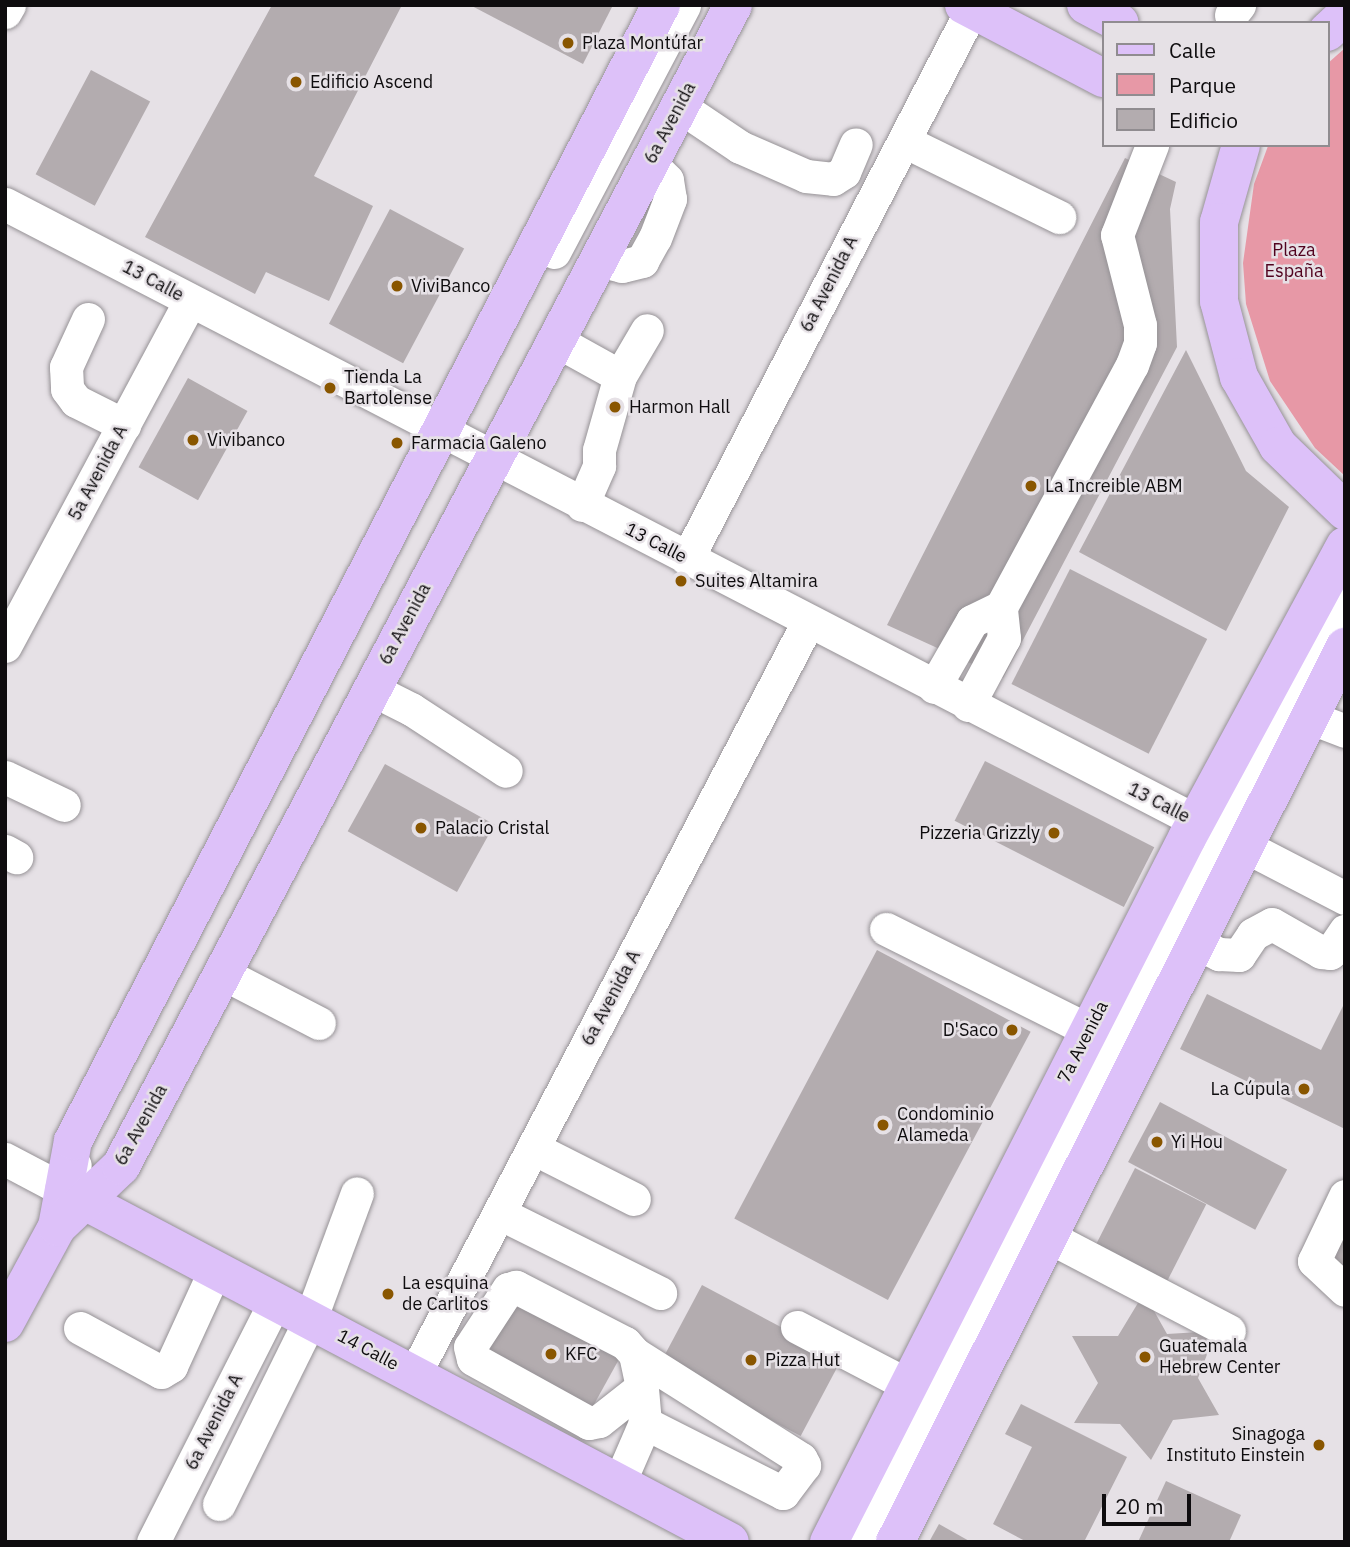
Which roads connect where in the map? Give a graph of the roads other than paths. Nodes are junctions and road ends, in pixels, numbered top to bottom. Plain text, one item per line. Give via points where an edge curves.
1 (9, 5) edge
2 (661, 5) edge
3 (684, 5) edge
4 (733, 5) edge
5 (1086, 5) edge
6 (968, 7) edge
7 (5, 12) edge
8 (1345, 15) edge
9 (1116, 21) edge
10 (1329, 30) edge
11 (1102, 77) edge
12 (680, 106) junction
13 (904, 141) junction
14 (856, 144) dead end
15 (1151, 147) edge
16 (1238, 147) edge
17 (5, 204) edge
18 (1059, 217) dead end
19 (190, 301) junction
20 (88, 318) dead end
21 (647, 330) dead end
22 (555, 340) junction
23 (620, 376) junction
24 (124, 425) junction
25 (447, 435) junction
26 (491, 458) junction
27 (582, 505) junction
28 (1345, 511) edge
29 (1345, 546) edge
30 (687, 559) junction
31 (1345, 603) edge
32 (1001, 607) junction
33 (808, 622) junction
34 (5, 646) edge
35 (1345, 647) edge
36 (934, 687) junction
37 (371, 689) junction
38 (968, 705) junction
39 (1309, 717) junction
40 (1345, 731) edge
41 (506, 771) dead end
42 (5, 778) edge
43 (64, 805) dead end
44 (1221, 835) junction
45 (1345, 898) edge
46 (886, 929) dead end
47 (1345, 931) edge
48 (1195, 942) junction
49 (222, 973) junction
50 (319, 1023) dead end
51 (1089, 1030) junction
52 (533, 1149) junction
53 (5, 1159) edge
54 (357, 1193) dead end
55 (74, 1195) junction
56 (1345, 1196) edge
57 (634, 1199) dead end
58 (499, 1213) junction
59 (126, 1223) junction
60 (1049, 1237) junction
61 (51, 1238) junction
62 (215, 1270) junction
63 (1345, 1290) edge
64 (660, 1293) dead end
65 (275, 1301) junction
66 (310, 1320) junction
67 (5, 1323) edge
68 (797, 1327) dead end
69 (80, 1328) dead end
70 (1229, 1331) dead end
71 (635, 1354) junction
72 (414, 1375) junction
73 (908, 1385) junction
74 (642, 1387) junction
75 (645, 1423) junction
76 (619, 1483) junction
77 (219, 1504) dead end
78 (153, 1542) edge
79 (730, 1542) edge
80 (829, 1542) edge
81 (863, 1542) edge
82 (895, 1542) edge

1 - 7 street
2 - 25 main road
3 - 25 street
4 - 12 main road, 6a Avenida
5 - 9 main road
6 - 11 main road
6 - 13 street, 6a Avenida A
8 - 10 main road
12 - 14 street via 740,147 806,176 833,179 844,172
12 - 22 main road, 6a Avenida
13 - 18 street
13 - 30 street, 6a Avenida A
15 - 32 street via 1117,235 1140,325 1140,343
16 - 28 main road via 1219,222 1219,301 1239,377 1278,446
17 - 19 street, 13 Calle
19 - 24 street, 5a Avenida A
19 - 25 street, 13 Calle
20 - 24 street via 66,367 67,388 76,401
21 - 23 street
22 - 23 street
22 - 26 main road, 6a Avenida
23 - 27 street via 599,450 599,466
24 - 34 street, 5a Avenida A
25 - 26 street, 13 Calle
25 - 55 main road via 73,1141
26 - 27 street, 13 Calle
26 - 37 main road, 6a Avenida
27 - 30 street, 13 Calle
29 - 44 main road, 7a Avenida
30 - 33 street, 13 Calle
31 - 44 street
32 - 36 street via 972,621
32 - 38 street via 1004,638
33 - 36 street, 13 Calle
33 - 52 street, 6a Avenida A
35 - 39 main road, 7a Avenida
36 - 38 street, 13 Calle
37 - 41 street via 411,709
37 - 49 main road, 6a Avenida
38 - 44 street, 13 Calle
39 - 40 street
39 - 44 main road, 7a Avenida
42 - 43 street
44 - 45 street, 13 Calle
44 - 48 main road, 7a Avenida
44 - 51 main road, 7a Avenida
44 - 81 street
46 - 51 street
47 - 48 street via 1331,953 1321,953 1272,924 1253,934 1239,955 1219,954
48 - 60 main road, 7a Avenida
49 - 50 street
49 - 55 main road, 6a Avenida via 121,1166
51 - 73 main road, 7a Avenida
52 - 57 street
52 - 58 street, 6a Avenida A
53 - 55 street, 14 Calle
54 - 66 street
55 - 59 main road, 14 Calle
55 - 61 main road
56 - 63 street via 1314,1261
58 - 64 street
58 - 72 street, 6a Avenida A
59 - 61 main road via 85,1224
59 - 62 main road, 14 Calle
60 - 70 street
60 - 82 main road, 7a Avenida
61 - 67 main road
62 - 65 main road, 14 Calle
62 - 69 street via 171,1366 161,1371
65 - 66 main road, 14 Calle
65 - 78 street, 6a Avenida A
66 - 72 main road, 14 Calle
66 - 77 street
68 - 73 street
71 - 74 street
71 - 74 street via 625,1343 516,1287 508,1289 470,1347 473,1359 589,1423 599,1421
71 - 75 street via 802,1459 804,1465 783,1493
72 - 76 main road, 14 Calle
73 - 80 main road, 7a Avenida
74 - 75 street
75 - 76 street
76 - 79 main road, 14 Calle

